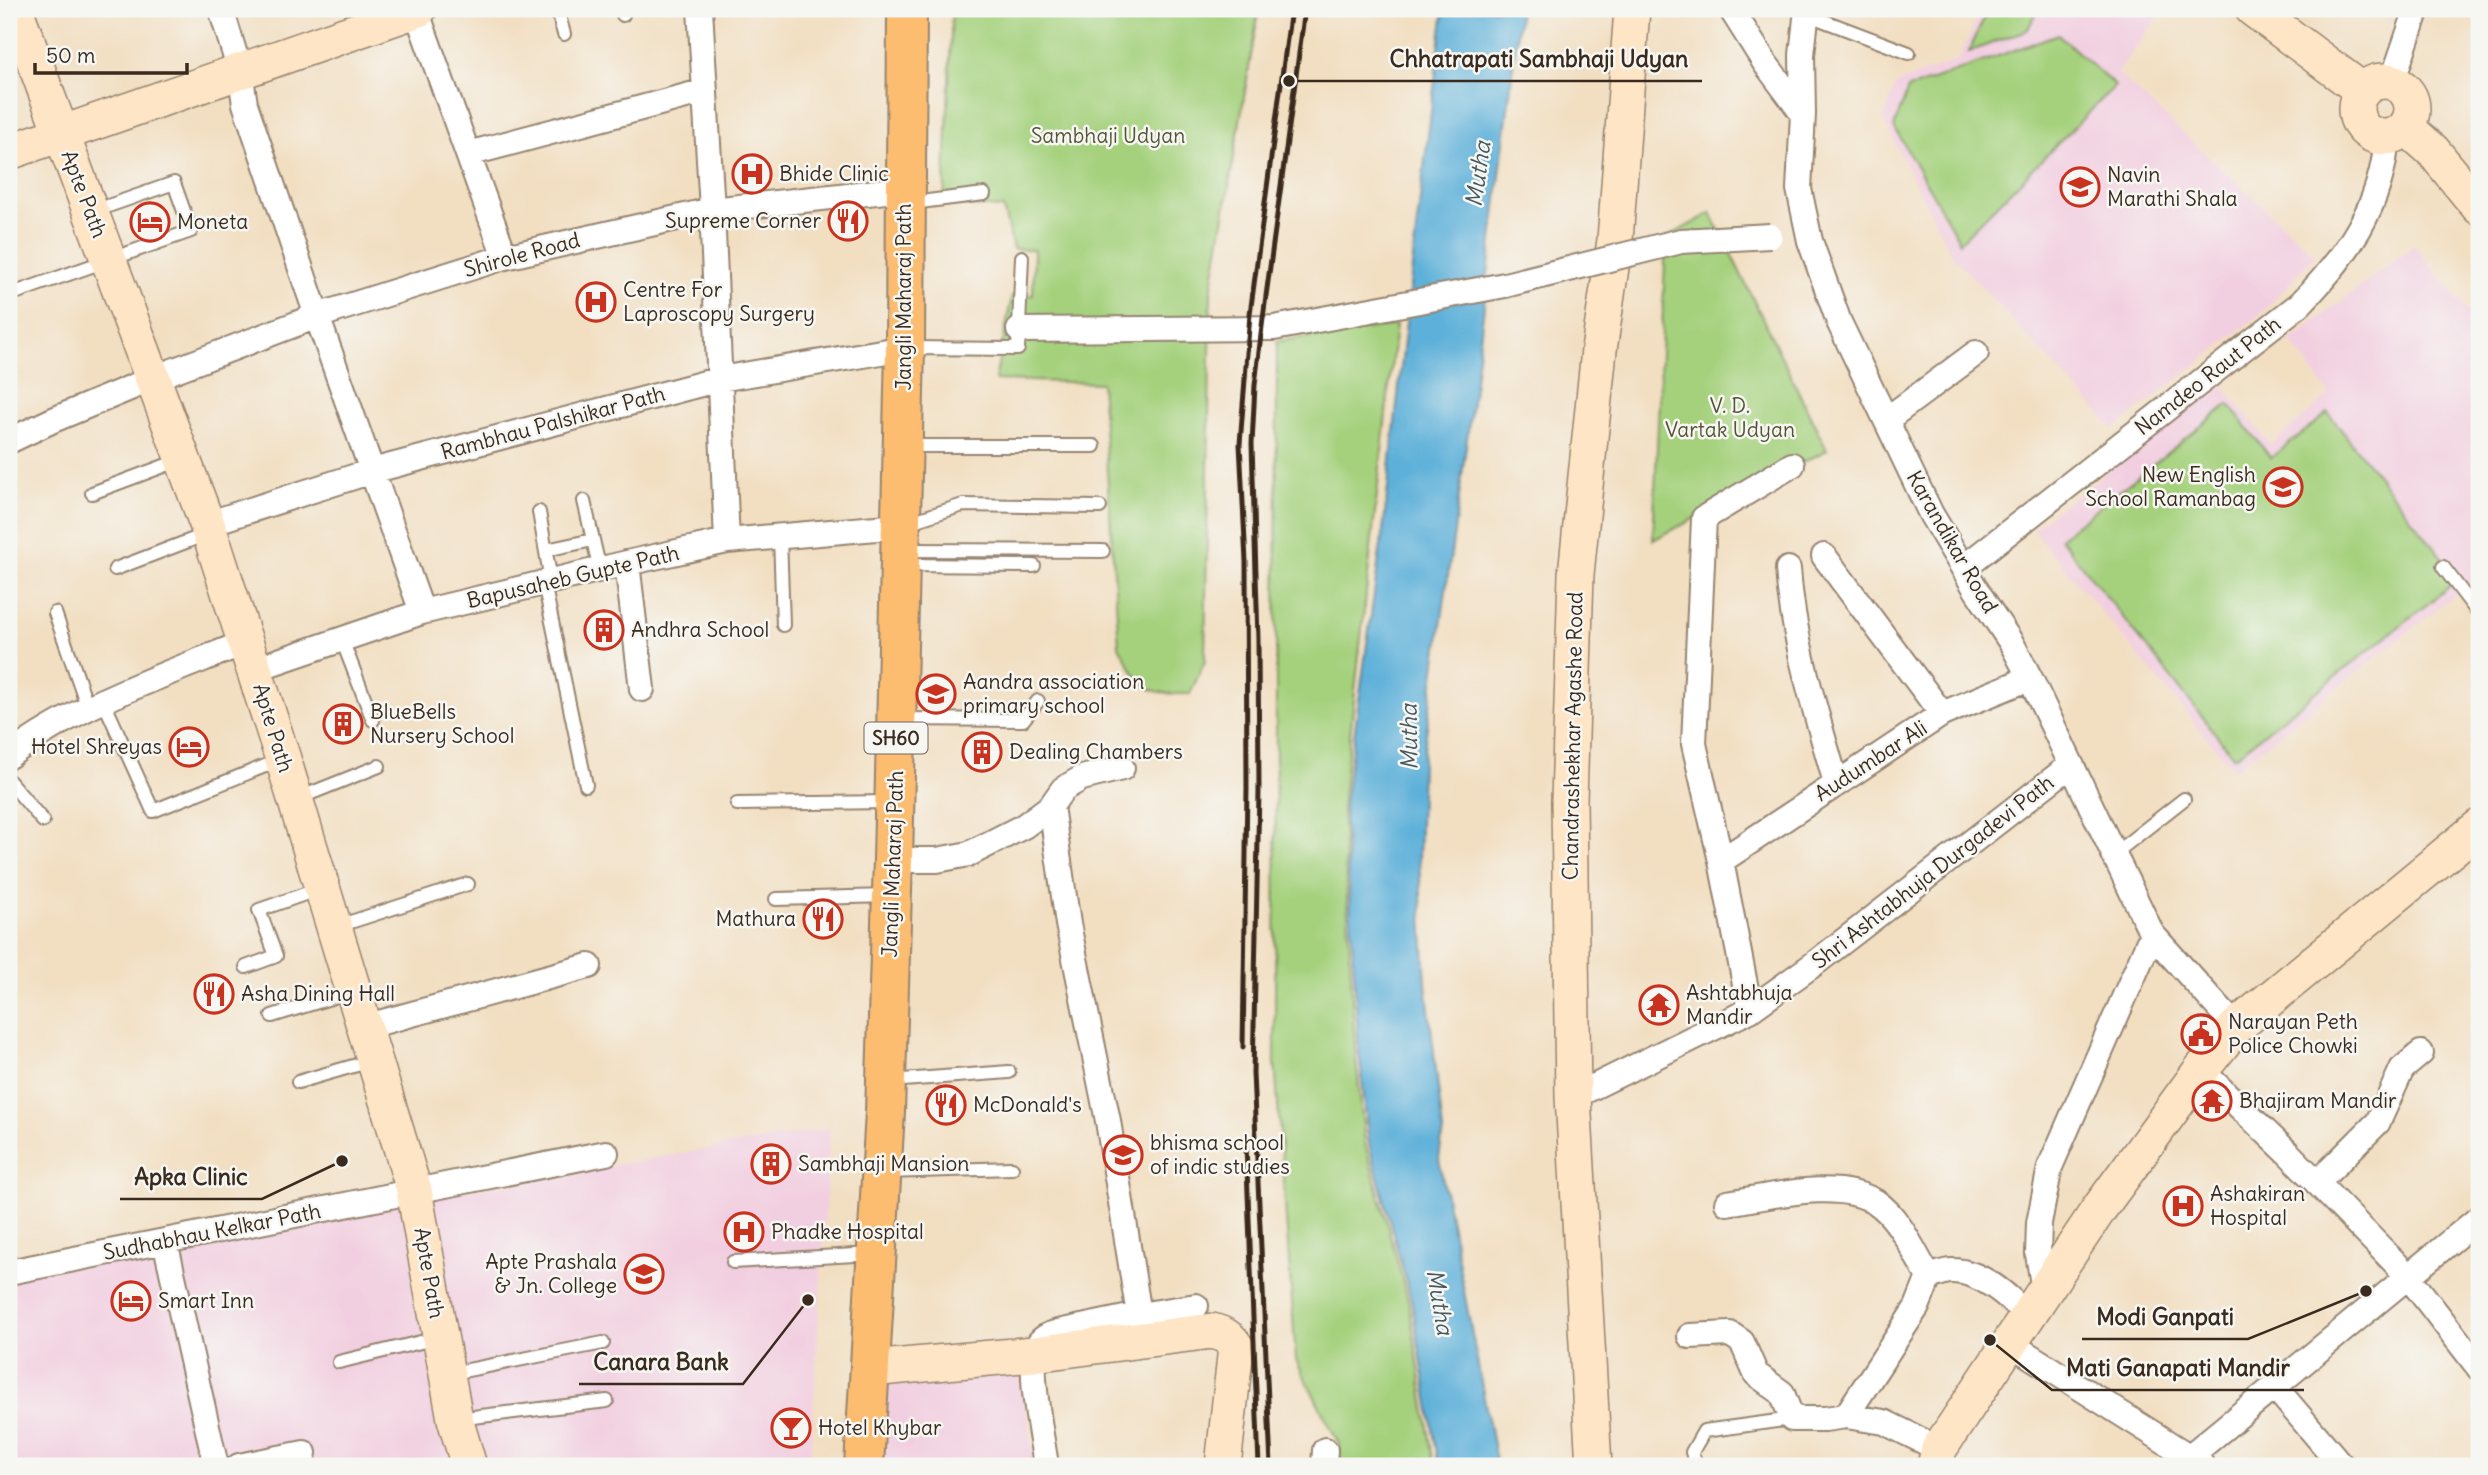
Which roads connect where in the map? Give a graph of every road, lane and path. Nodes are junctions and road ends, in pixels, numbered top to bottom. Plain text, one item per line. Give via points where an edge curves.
1 (15, 9) edge
2 (221, 9) edge
3 (418, 9) edge
4 (557, 9) edge
5 (700, 9) edge
6 (907, 9) edge
7 (1632, 9) edge
8 (1731, 9) edge
9 (2253, 9) edge
10 (2417, 9) edge
11 (1806, 11) edge
12 (564, 34) dead end
13 (1909, 53) dead end
14 (240, 71) junction
15 (2378, 87) junction
16 (705, 91) junction
17 (1803, 114) junction
18 (2396, 132) junction
19 (62, 134) junction
20 (9, 152) edge
21 (468, 154) junction
22 (984, 194) dead end
23 (904, 196) junction
24 (2479, 207) edge
25 (712, 210) junction
26 (91, 212) junction
27 (1770, 236) dead end
28 (505, 257) junction
29 (1022, 257) dead end
30 (109, 260) junction
31 (9, 295) edge
32 (317, 316) junction
33 (1019, 330) junction
34 (905, 348) junction
35 (1976, 353) dead end
36 (154, 378) junction
37 (720, 379) junction
38 (1886, 420) junction
39 (9, 442) edge
40 (902, 446) junction
41 (1094, 446) dead end
42 (184, 459) junction
43 (1793, 465) dead end
44 (372, 471) junction
45 (92, 493) dead end
46 (584, 501) dead end
47 (1100, 507) dead end
48 (539, 512) dead end
49 (209, 528) junction
50 (780, 536) junction
51 (593, 540) junction
52 (727, 541) junction
53 (899, 547) junction
54 (546, 550) junction
55 (1102, 551) dead end
56 (1824, 556) dead end
57 (627, 563) junction
58 (1034, 566) dead end
59 (2443, 567) dead end
60 (1963, 568) junction
61 (115, 569) dead end
62 (1788, 569) dead end
63 (600, 570) junction
64 (547, 582) junction
65 (422, 612) junction
66 (55, 613) dead end
67 (2479, 614) edge
68 (783, 625) dead end
69 (342, 640) junction
70 (250, 656) junction
71 (2030, 678) junction
72 (642, 689) dead end
73 (1038, 701) dead end
74 (96, 704) junction
75 (1942, 714) junction
76 (897, 719) junction
77 (373, 720) dead end
78 (10, 751) edge
79 (283, 760) junction
80 (2071, 765) junction
81 (379, 766) dead end
82 (1122, 768) dead end
83 (9, 781) edge
84 (1836, 783) junction
85 (586, 785) dead end
86 (295, 799) junction
87 (2184, 799) dead end
88 (895, 802) junction
89 (737, 804) dead end
90 (1051, 806) junction
91 (43, 821) dead end
92 (2479, 827) edge
93 (2114, 854) junction
94 (1721, 861) junction
95 (893, 878) junction
96 (468, 884) dead end
97 (322, 888) junction
98 (776, 899) dead end
99 (334, 927) junction
100 (2152, 934) junction
101 (589, 966) dead end
102 (246, 967) dead end
103 (353, 991) junction
104 (1751, 1010) junction
105 (272, 1016) dead end
106 (2236, 1027) junction
107 (369, 1043) junction
108 (2421, 1053) dead end
109 (2201, 1070) junction
110 (1009, 1072) dead end
111 (886, 1081) junction
112 (298, 1082) dead end
113 (1573, 1097) junction
114 (606, 1153) dead end
115 (1012, 1168) dead end
116 (882, 1172) junction
117 (2317, 1183) junction
118 (414, 1191) junction
119 (1727, 1203) dead end
120 (2479, 1218) edge
121 (165, 1241) junction
122 (877, 1254) junction
123 (733, 1262) dead end
124 (9, 1272) edge
125 (2408, 1276) junction
126 (1929, 1277) junction
127 (1196, 1306) dead end
128 (1139, 1315) junction
129 (2028, 1317) junction
130 (1690, 1336) dead end
131 (441, 1337) junction
132 (603, 1343) dead end
133 (1044, 1352) junction
134 (339, 1362) dead end
135 (2479, 1368) edge
136 (870, 1369) junction
137 (447, 1374) junction
138 (2274, 1386) junction
139 (607, 1401) dead end
140 (1846, 1416) junction
141 (455, 1419) junction
142 (1792, 1419) junction
143 (304, 1453) dead end
144 (1937, 1458) edge
145 (2191, 1463) edge
146 (216, 1466) edge
147 (239, 1466) edge
148 (469, 1466) edge
149 (864, 1466) edge
150 (1046, 1466) edge
151 (1223, 1466) edge
152 (1594, 1466) edge
153 (1696, 1466) edge
154 (2342, 1466) edge

1 - 19 street, Apte Path
2 - 14 street
3 - 14 street
3 - 21 street
4 - 12 lane
5 - 16 street
6 - 23 main road, Jangli Maharaj Path / SH60
7 - 113 street, Chandrashekhar Agashe Road via 1615,240 1576,573 1569,801
8 - 17 street
9 - 15 street
10 - 15 street
11 - 13 lane
11 - 17 street, Karandikar Road via 1801,55
14 - 19 street
14 - 32 street via 245,104
15 - 18 street via 2406,91 2411,101 2412,112
15 - 18 street via 2357,106 2360,122 2371,133
16 - 21 street
16 - 25 street
17 - 38 street, Karandikar Road via 1799,189 1810,241 1839,322
18 - 24 street via 2433,150
18 - 60 street, Namdeo Raut Path via 2372,201 2329,275 2300,304
19 - 20 street
19 - 26 street, Apte Path
21 - 28 street
22 - 23 lane
23 - 25 street, Shirole Road
23 - 34 main road, Jangli Maharaj Path / SH60
25 - 28 street, Shirole Road
25 - 37 street
26 - 30 street, Apte Path
26 - 30 lane via 174,183 191,231
27 - 33 street, bridge via 1681,241 1506,285 1274,328
28 - 32 street, Shirole Road
29 - 33 lane
30 - 31 lane
30 - 36 street, Apte Path
32 - 36 street, Shirole Road
32 - 44 street
33 - 34 lane via 1018,349
34 - 37 street, Rambhau Palshikar Path
34 - 40 main road, Jangli Maharaj Path / SH60
35 - 38 street
36 - 39 street, Shirole Road
36 - 42 street, Apte Path
37 - 44 street, Rambhau Palshikar Path
37 - 52 street
38 - 60 street, Karandikar Road
40 - 41 lane
40 - 53 main road, Jangli Maharaj Path / SH60
42 - 45 lane
42 - 49 street, Apte Path
43 - 94 street via 1704,518 1694,744
44 - 49 street, Rambhau Palshikar Path
44 - 65 street
46 - 51 lane
47 - 53 lane via 963,505
48 - 54 lane
49 - 61 lane
49 - 70 street, Apte Path
50 - 52 street, Bapusaheb Gupte Path
50 - 53 street, Bapusaheb Gupte Path
50 - 68 lane
51 - 54 lane
51 - 63 lane
52 - 57 street, Bapusaheb Gupte Path
53 - 55 lane
53 - 58 lane
53 - 76 main road, Jangli Maharaj Path / SH60
54 - 64 lane
56 - 75 street
57 - 63 street, Bapusaheb Gupte Path
57 - 72 street
59 - 67 lane
60 - 71 street, Karandikar Road
62 - 84 street via 1802,662
63 - 64 street, Bapusaheb Gupte Path
64 - 65 street, Bapusaheb Gupte Path
64 - 85 lane
65 - 69 street, Bapusaheb Gupte Path
66 - 74 lane
69 - 70 street, Bapusaheb Gupte Path
69 - 77 lane
70 - 74 street, Bapusaheb Gupte Path
70 - 79 street, Apte Path
71 - 75 street, Audumbar Ali
71 - 80 street, Karandikar Road
73 - 76 lane via 1023,720
74 - 78 street, Bapusaheb Gupte Path
74 - 79 lane via 153,811
75 - 84 street, Audumbar Ali
76 - 88 main road, Jangli Maharaj Path / SH60
79 - 86 street, Apte Path
80 - 93 street, Karandikar Road
80 - 104 street, Shri Ashtabhuja Durgadevi Path
81 - 86 lane
82 - 90 street via 1082,778 1063,789
83 - 91 lane
84 - 94 street, Audumbar Ali
86 - 97 street, Apte Path
87 - 93 lane
88 - 89 lane
88 - 95 main road, Jangli Maharaj Path / SH60
90 - 95 street via 1024,826 969,854 937,860
90 - 128 street
92 - 106 street
93 - 100 street, Karandikar Road
94 - 104 street
95 - 98 lane
95 - 111 main road, Jangli Maharaj Path / SH60
96 - 99 lane
97 - 99 street, Apte Path
97 - 102 lane via 260,911 276,956
99 - 103 street, Apte Path
100 - 106 street, Karandikar Road
100 - 129 street via 2050,1167
101 - 107 street
103 - 105 lane
103 - 107 street, Apte Path
104 - 113 street, Shri Ashtabhuja Durgadevi Path
106 - 109 street
107 - 112 lane
107 - 118 street, Apte Path
108 - 117 street via 2402,1069 2378,1122
109 - 117 street
109 - 129 street via 2099,1209
110 - 111 lane
111 - 116 main road, Jangli Maharaj Path / SH60
113 - 152 street, Chandrashekhar Agashe Road
114 - 118 street, Sudhabhau Kelkar Path
115 - 116 lane
116 - 122 main road, Jangli Maharaj Path / SH60
117 - 125 street
118 - 121 street, Sudhabhau Kelkar Path
118 - 131 street, Apte Path
119 - 126 street via 1826,1189 1860,1195 1877,1203 1895,1222
120 - 125 street
121 - 124 street, Sudhabhau Kelkar Path
121 - 146 street
122 - 123 lane
122 - 136 main road, Jangli Maharaj Path / SH60
125 - 135 street
125 - 138 street
126 - 129 street via 1963,1272 2001,1290
126 - 140 street via 1917,1307
127 - 128 street
128 - 133 street via 1045,1337 1038,1344
129 - 144 street
129 - 145 street
130 - 142 street via 1730,1334 1742,1342 1756,1374 1782,1393
131 - 134 lane
131 - 137 street, Apte Path
132 - 137 lane
133 - 136 street
133 - 150 street via 1034,1376
133 - 151 street via 1222,1333 1236,1348
136 - 149 main road, Jangli Maharaj Path / SH60
137 - 141 street, Apte Path
138 - 145 street
138 - 154 street
139 - 141 lane
140 - 142 street
140 - 144 street via 1884,1422
141 - 148 street, Apte Path
142 - 153 lane via 1704,1431 1692,1452
143 - 147 street

